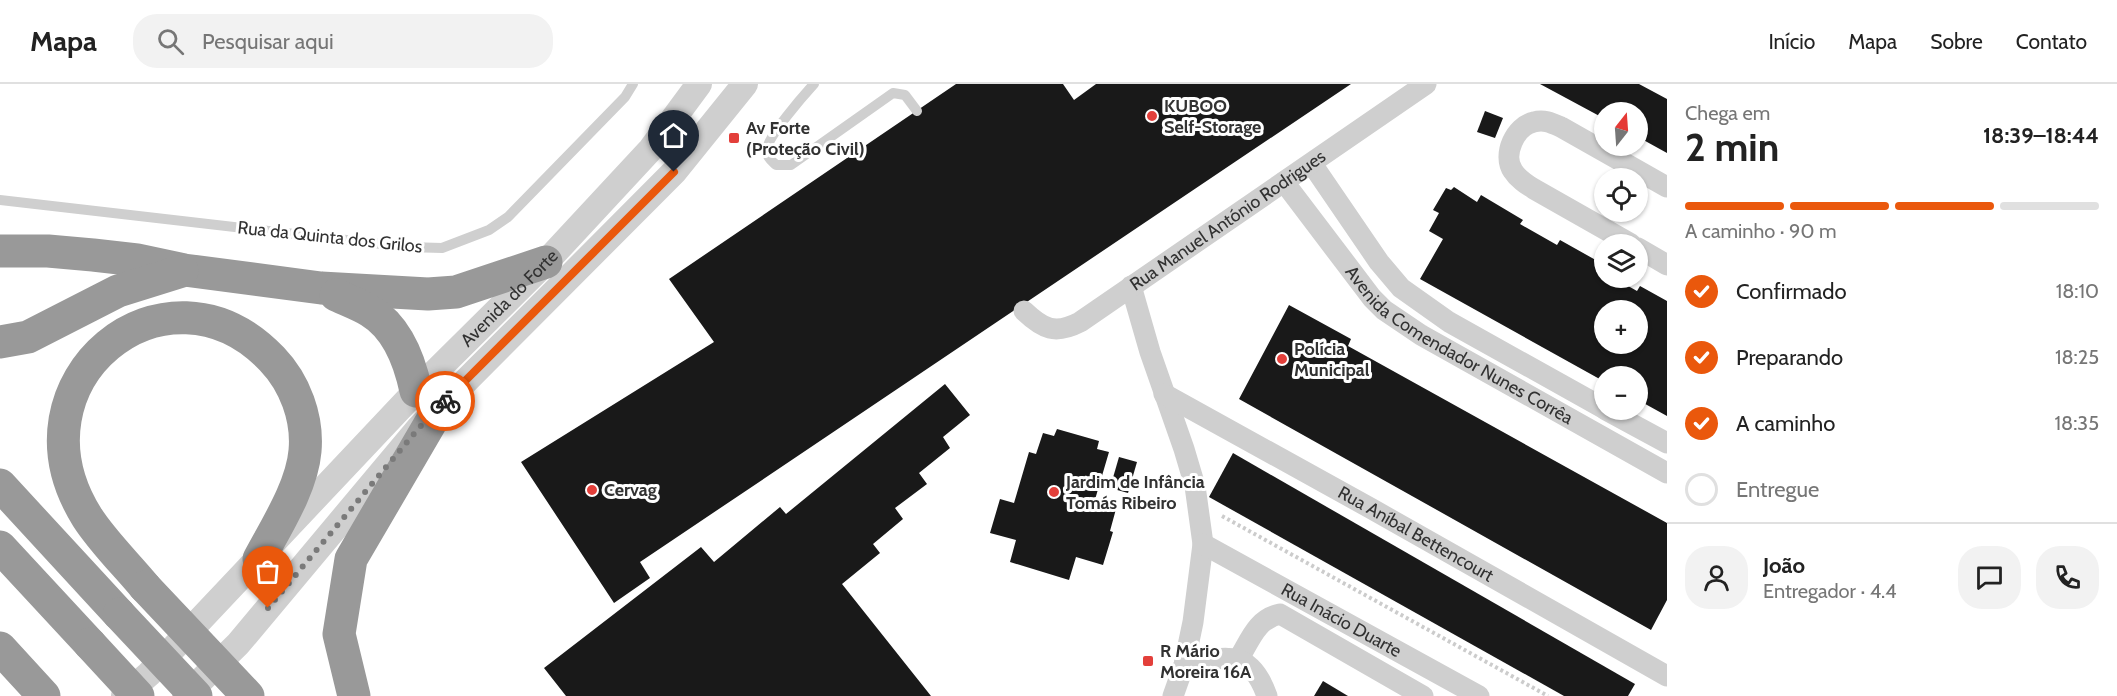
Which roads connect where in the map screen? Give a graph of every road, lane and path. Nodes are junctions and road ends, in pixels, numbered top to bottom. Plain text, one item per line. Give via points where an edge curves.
1 (633, 84) edge
2 (699, 84) edge
3 (745, 84) edge
4 (814, 84) edge
5 (1426, 84) edge
6 (916, 111) dead end
7 (1312, 164) junction
8 (1284, 182) junction
9 (1667, 188) edge
10 (0, 200) edge
11 (1613, 234) edge
12 (15, 251) edge
13 (1648, 254) edge
14 (546, 262) junction
15 (1667, 265) edge
16 (184, 270) junction
17 (1131, 286) junction
18 (321, 288) junction
19 (1024, 311) dead end
20 (0, 342) edge
21 (1164, 394) junction
22 (429, 398) junction
23 (1594, 402) edge
24 (1626, 420) edge
25 (1667, 443) edge
26 (1667, 473) edge
27 (0, 485) edge
28 (1197, 503) junction
29 (1203, 544) junction
30 (0, 547) edge
31 (260, 559) junction
32 (0, 648) edge
33 (1238, 660) junction
34 (1184, 665) junction
35 (1667, 676) edge
36 (42, 694) edge
37 (124, 696) edge
38 (138, 696) edge
39 (185, 696) edge
40 (196, 696) edge
41 (248, 696) edge
42 (354, 696) edge
43 (1173, 696) edge
44 (1267, 696) edge
45 (1423, 696) edge
46 (1479, 696) edge
47 (1548, 696) edge

1 - 10 lane, Rua da Quinta dos Grilos via 625,97 508,217 489,231 442,248
2 - 14 street, Avenida do Forte via 651,149
3 - 22 street, Avenida do Forte via 674,172
4 - 6 lane via 796,102 766,148 767,157 776,165 791,165 893,93 905,95
5 - 7 street, Rua Manuel António Rodrigues
7 - 8 street, Rua Manuel António Rodrigues
7 - 23 street, Avenida Comendador Nunes Corrêa via 1378,262 1401,288 1449,322
8 - 17 street, Rua Manuel António Rodrigues
8 - 26 street, Avenida Comendador Nunes Corrêa via 1384,310 1421,335
9 - 11 street via 1561,127 1546,121 1532,122 1523,128 1512,142 1508,159 1520,180
12 - 16 highway via 66,252
13 - 15 street
14 - 18 highway via 456,292
14 - 22 street, Avenida do Forte
16 - 18 highway
16 - 20 highway via 118,291 28,337
17 - 19 street, Rua Manuel António Rodrigues via 1066,329 1038,324
17 - 21 street
18 - 22 highway via 372,312 388,326
21 - 28 street via 1184,449
21 - 35 street, Rua Aníbal Bettencourt
22 - 31 street, Avenida do Forte
22 - 39 street, Avenida do Forte via 418,429 238,644
22 - 42 highway via 351,559 339,634
24 - 25 street, Avenida Comendador Nunes Corrêa
27 - 40 highway, bridge
28 - 29 street
28 - 47 path
29 - 34 street
29 - 46 street, Rua Inácio Duarte
30 - 38 highway, bridge
31 - 37 street, Avenida do Forte
31 - 41 highway, bridge via 297,485 305,450 300,409 283,370 250,340 207,321 162,320 126,332 93,359 71,397 62,439 69,477 87,517 145,587
32 - 36 highway
33 - 34 street via 1219,657
33 - 44 street via 1251,666
33 - 45 street, Rua Inácio Duarte via 1255,630 1269,616 1280,615
34 - 43 street

